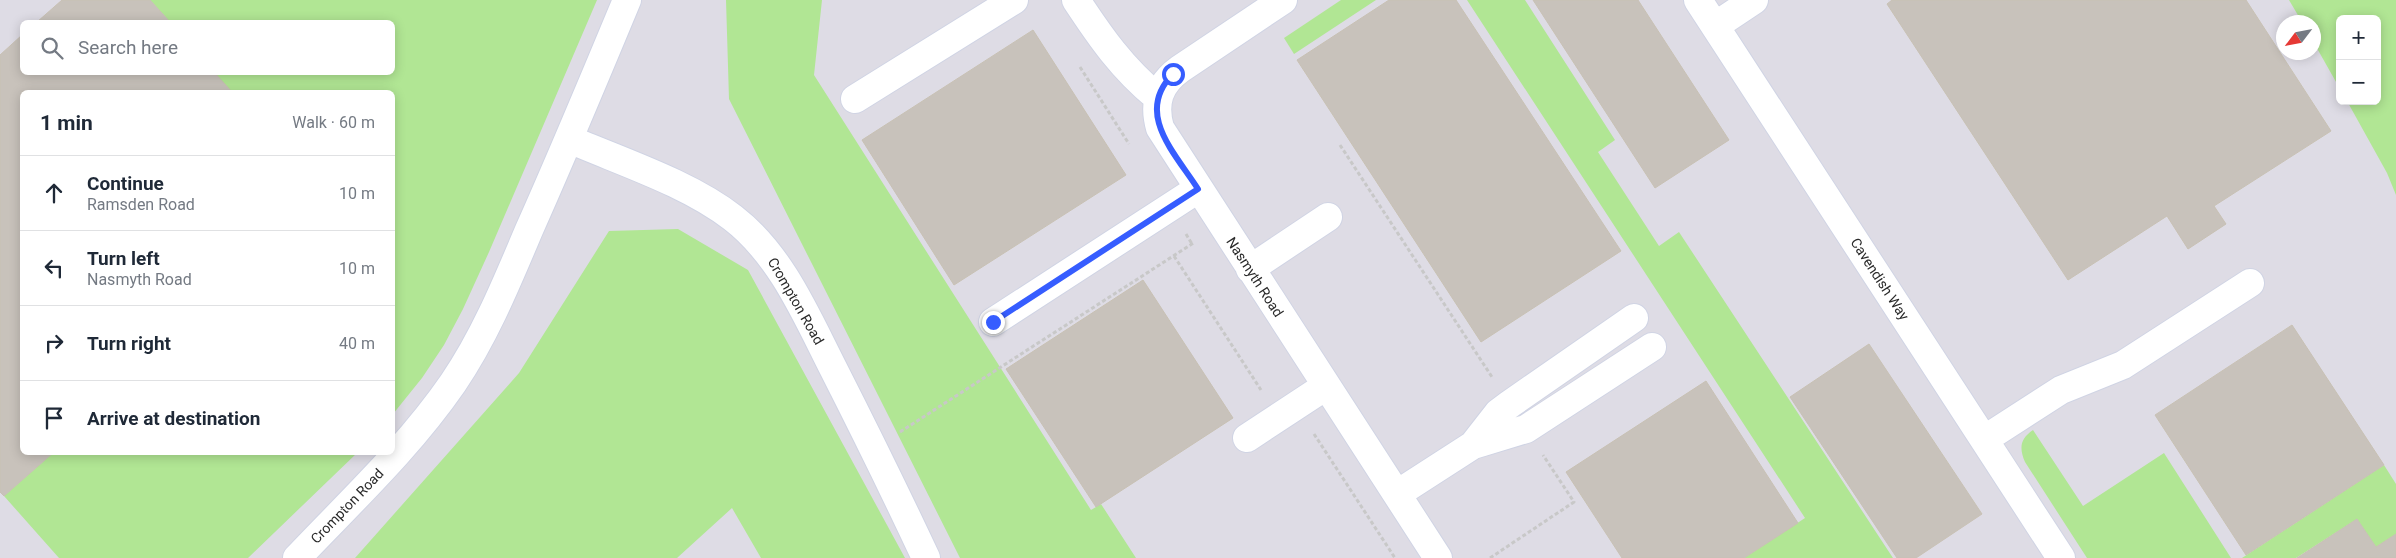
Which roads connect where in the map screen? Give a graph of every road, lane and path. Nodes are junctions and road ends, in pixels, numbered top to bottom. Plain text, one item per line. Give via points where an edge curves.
1 (627, 0) edge
2 (1014, 0) edge
3 (1076, 0) edge
4 (1283, 0) edge
5 (1698, 0) edge
6 (1754, 0) edge
7 (1715, 26) junction
8 (1080, 66) dead end
9 (1157, 97) junction
10 (855, 99) dead end
11 (569, 139) junction
12 (1340, 145) dead end
13 (1132, 149) dead end
14 (1198, 189) junction
15 (1169, 208) junction
16 (1328, 217) dead end
17 (1192, 244) dead end
18 (1174, 256) dead end
19 (1167, 261) dead end
20 (1250, 269) junction
21 (2250, 283) dead end
22 (1634, 318) dead end
23 (993, 322) dead end
24 (1652, 347) dead end
25 (1326, 386) junction
26 (1510, 404) junction
27 (1287, 412) junction
28 (922, 418) dead end
29 (1526, 429) junction
30 (1247, 438) dead end
31 (1985, 439) junction
32 (1473, 445) junction
33 (1397, 494) junction
34 (297, 558) edge
35 (926, 558) edge
36 (1395, 558) edge
37 (1438, 558) edge
38 (1490, 558) edge
39 (2061, 558) edge

1 - 11 street, Crompton Road
2 - 10 street
3 - 9 street via 1120,63
4 - 9 street via 1173,74
5 - 7 street, Cavendish Way
6 - 7 street
7 - 31 street, Cavendish Way
8 - 13 path
9 - 14 street, Nasmyth Road via 1156,113 1160,128
11 - 34 street, Crompton Road via 499,299 454,381 394,457
11 - 35 street, Crompton Road via 692,192 734,219 765,248 804,311
12 - 26 path
14 - 15 street
14 - 20 street, Nasmyth Road
15 - 17 path
15 - 23 street
16 - 20 street
18 - 27 path
19 - 28 path
20 - 25 street, Nasmyth Road
21 - 31 street via 2123,365 2061,390
22 - 26 street
24 - 29 street
25 - 27 street
25 - 33 street, Nasmyth Road
26 - 32 street via 1498,413
27 - 30 street
27 - 36 path
29 - 32 street
29 - 38 path via 1574,502
31 - 39 street, Cavendish Way
32 - 33 street
33 - 37 street, Nasmyth Road

